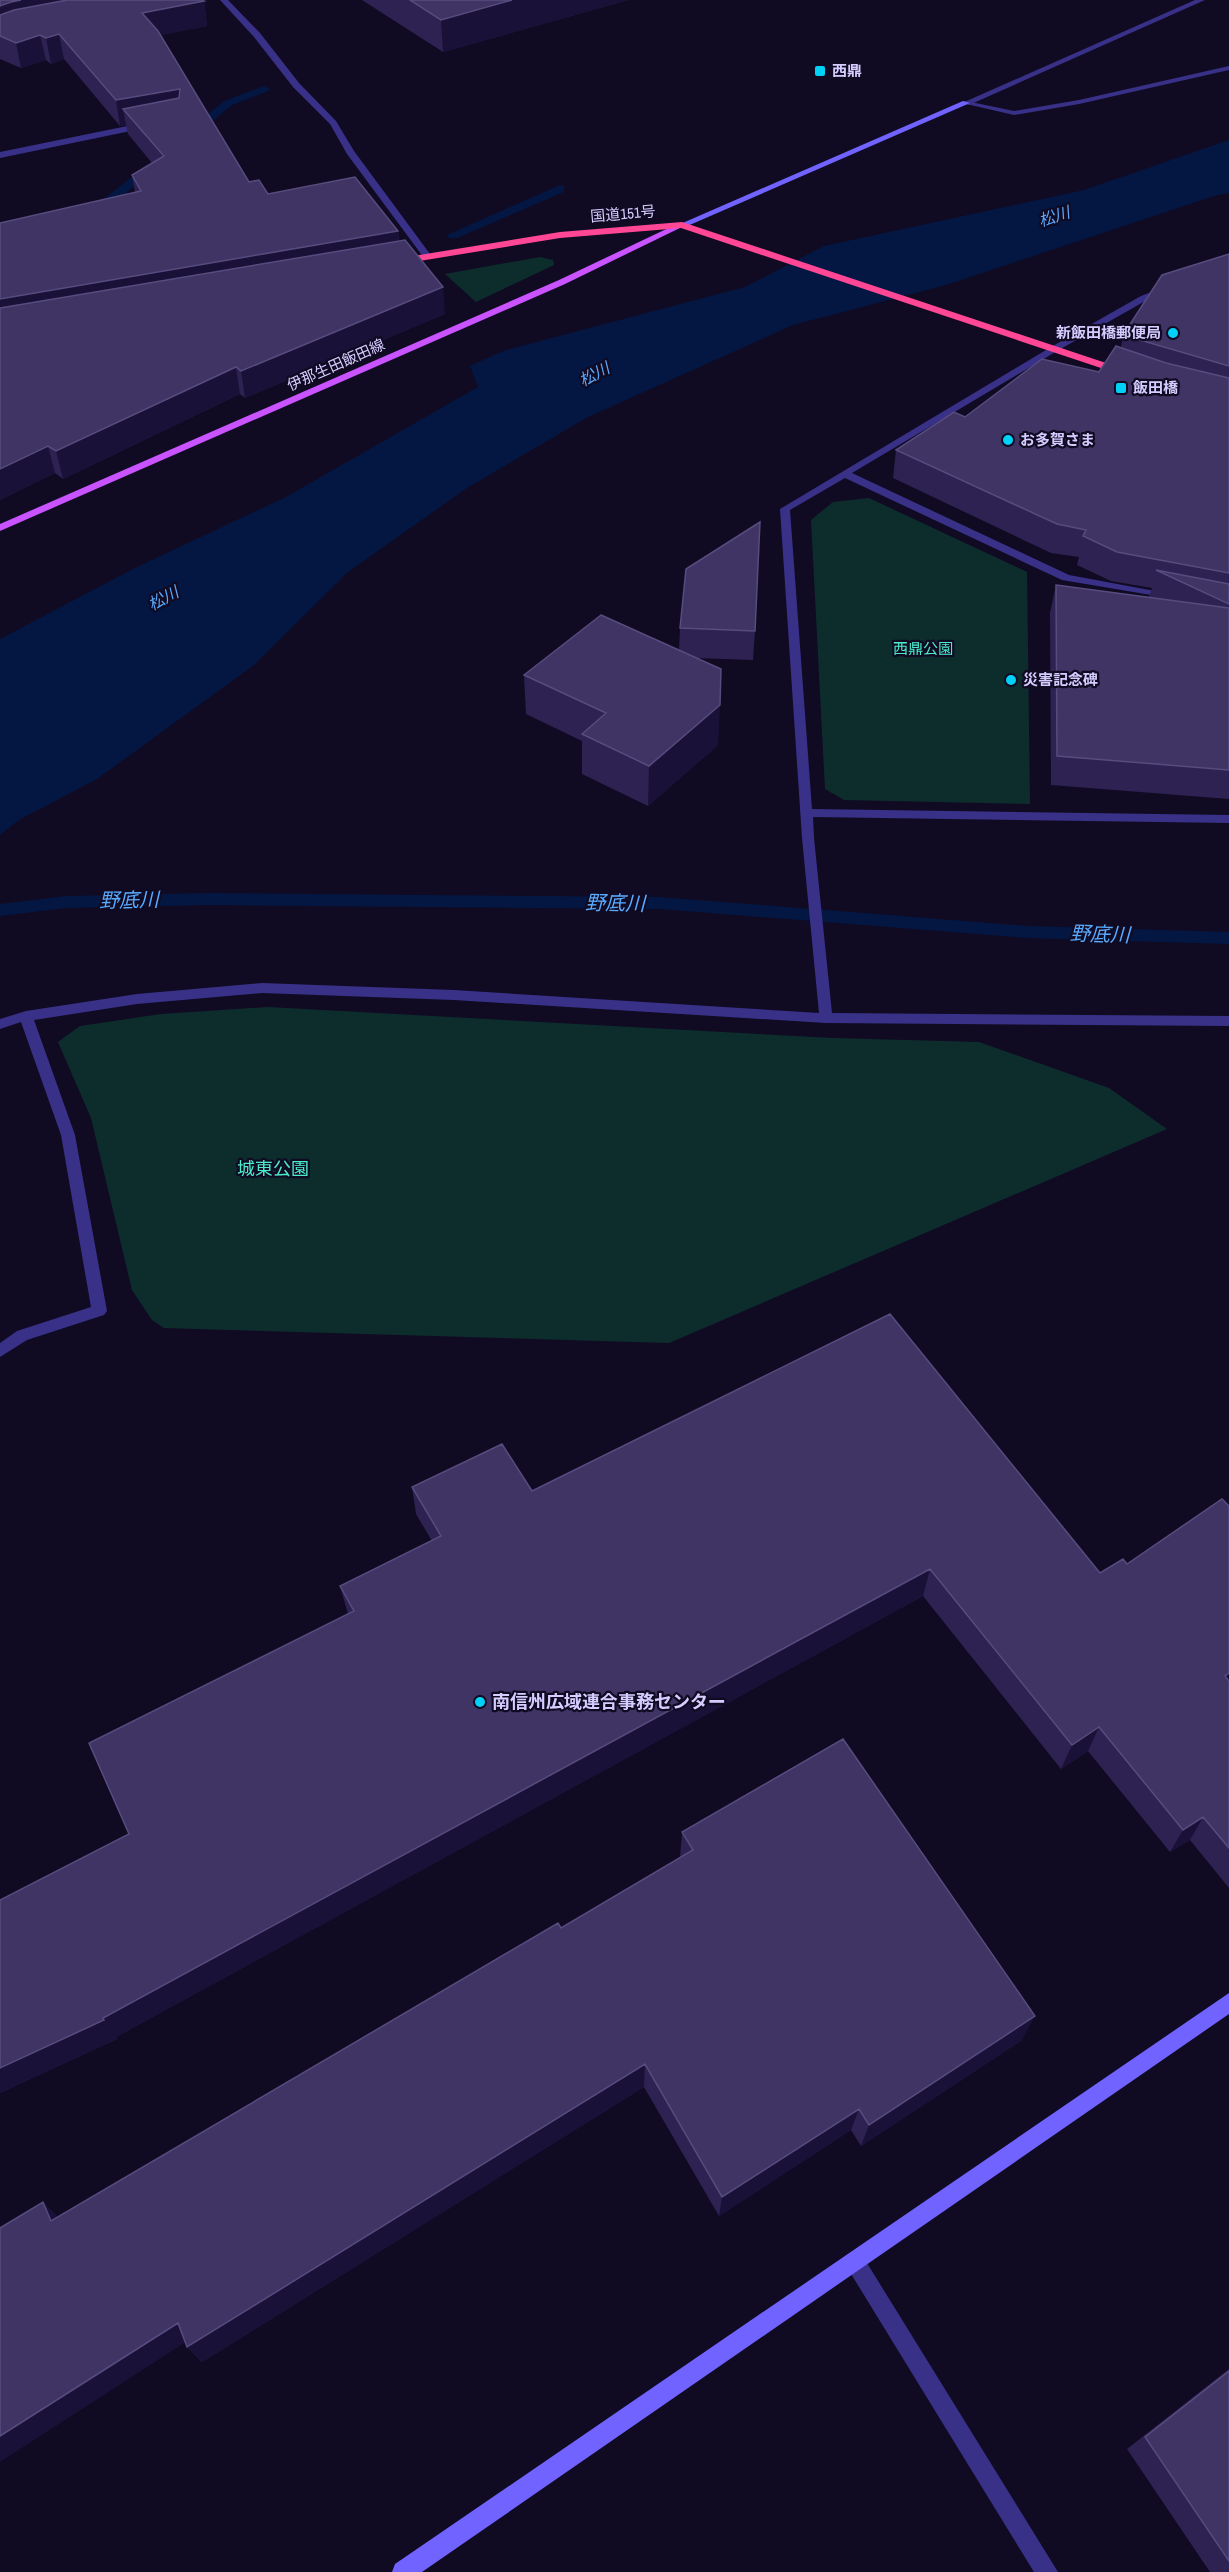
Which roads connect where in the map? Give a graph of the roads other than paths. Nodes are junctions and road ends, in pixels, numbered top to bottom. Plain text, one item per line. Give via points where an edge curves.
1 (224, 0) edge
2 (1201, 0) edge
3 (1229, 68) edge
4 (966, 103) junction
5 (158, 123) edge
6 (0, 155) edge
7 (682, 225) junction
8 (427, 256) junction
9 (381, 264) edge
10 (1176, 286) edge
11 (1054, 349) junction
12 (1142, 378) edge
13 (845, 474) junction
14 (0, 528) edge
15 (1187, 600) edge
16 (808, 813) junction
17 (1229, 819) edge
18 (26, 1016) junction
19 (826, 1018) junction
20 (1229, 1021) edge
21 (0, 1024) edge
22 (0, 1351) edge
23 (1229, 2003) edge
24 (855, 2262) junction
25 (403, 2572) edge
26 (1047, 2572) edge

1 - 8 street via 333,123
2 - 4 street
3 - 4 street via 1014,113
4 - 7 street
5 - 6 street
7 - 8 highway, 国道151号 via 560,235
7 - 11 highway, 国道151号
7 - 14 main road, 伊那生田飯田線 via 562,282
8 - 9 highway, 国道151号
10 - 11 street via 1144,298
11 - 12 highway, 国道151号
11 - 13 street
13 - 15 street via 1066,578
13 - 16 street via 785,509
16 - 17 street
16 - 19 street
18 - 19 street via 137,999 262,988 454,995
18 - 21 street
18 - 22 street via 68,1135 99,1311 22,1335
19 - 20 street
23 - 24 street
24 - 25 street
24 - 26 street

